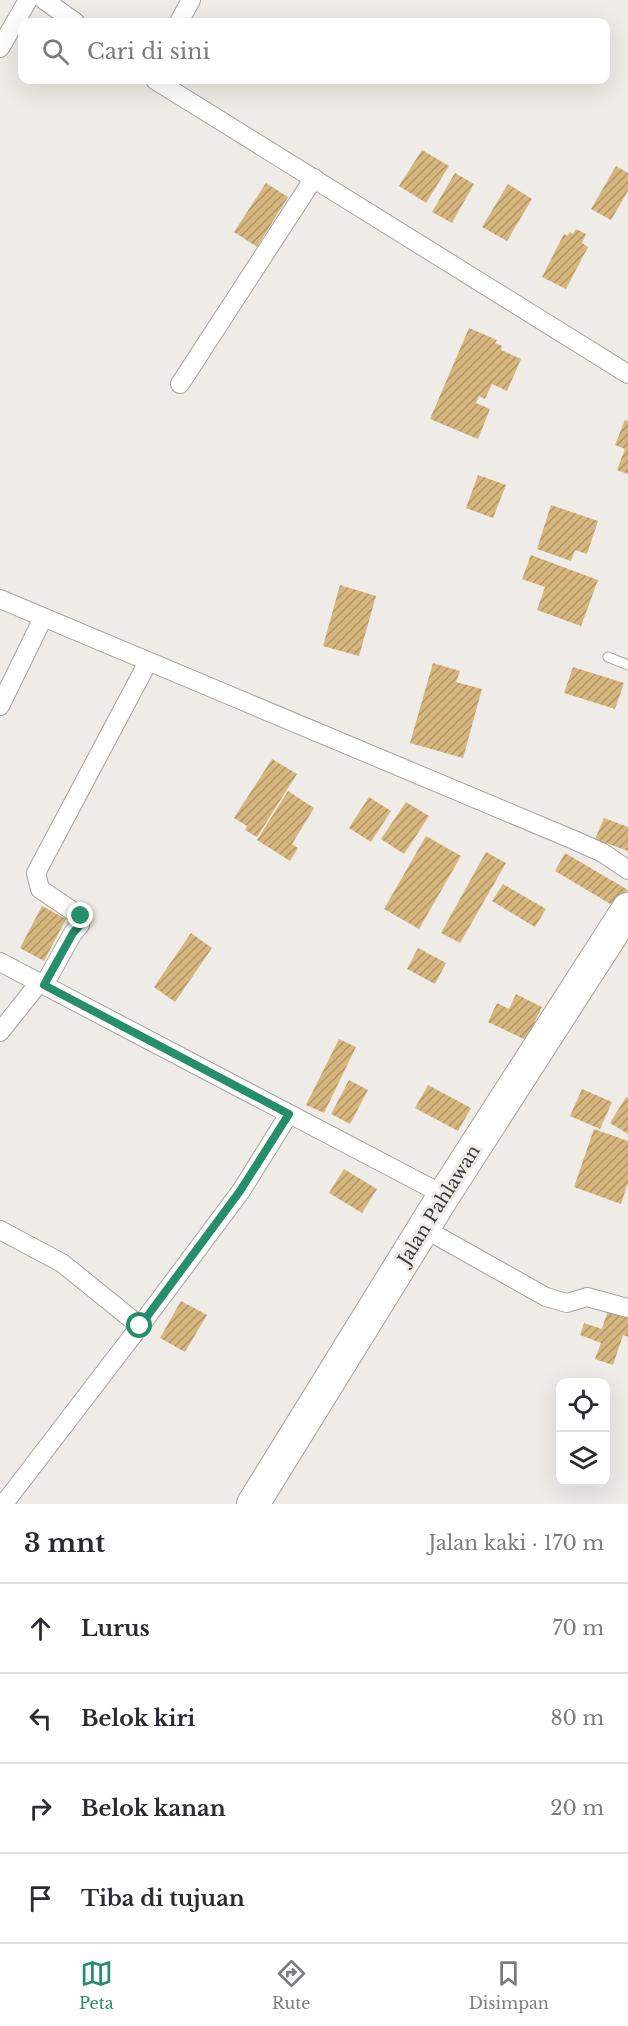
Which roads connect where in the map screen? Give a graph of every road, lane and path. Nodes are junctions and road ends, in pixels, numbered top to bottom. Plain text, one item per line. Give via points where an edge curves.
1 (28, 0) edge
2 (44, 0) edge
3 (191, 0) edge
4 (69, 18) edge
5 (181, 18) edge
6 (0, 48) edge
7 (161, 84) edge
8 (314, 178) junction
9 (628, 374) edge
10 (180, 384) dead end
11 (0, 599) edge
12 (43, 618) junction
13 (608, 657) dead end
14 (148, 662) junction
15 (628, 665) edge
16 (0, 706) edge
17 (628, 870) edge
18 (628, 909) edge
19 (0, 962) edge
20 (42, 984) junction
21 (0, 1032) edge
22 (289, 1114) junction
23 (444, 1195) junction
24 (425, 1229) junction
25 (0, 1230) edge
26 (628, 1308) edge
27 (140, 1326) junction
28 (5, 1501) edge
29 (253, 1504) edge

1 - 6 street
2 - 4 street
3 - 5 street
7 - 8 street
8 - 9 street
8 - 10 street
11 - 12 street
12 - 14 street
12 - 16 street
13 - 15 lane
14 - 17 street via 574,840
14 - 20 street via 36,873 40,889 81,916 80,925
18 - 23 highway, Jalan Pahlawan
19 - 20 street
20 - 21 street
20 - 22 street
22 - 23 street
22 - 27 street via 240,1191
23 - 24 highway, Jalan Pahlawan
24 - 26 street via 546,1297 567,1303 588,1297
24 - 29 highway, Jalan Pahlawan
25 - 27 street via 62,1263
27 - 28 street

